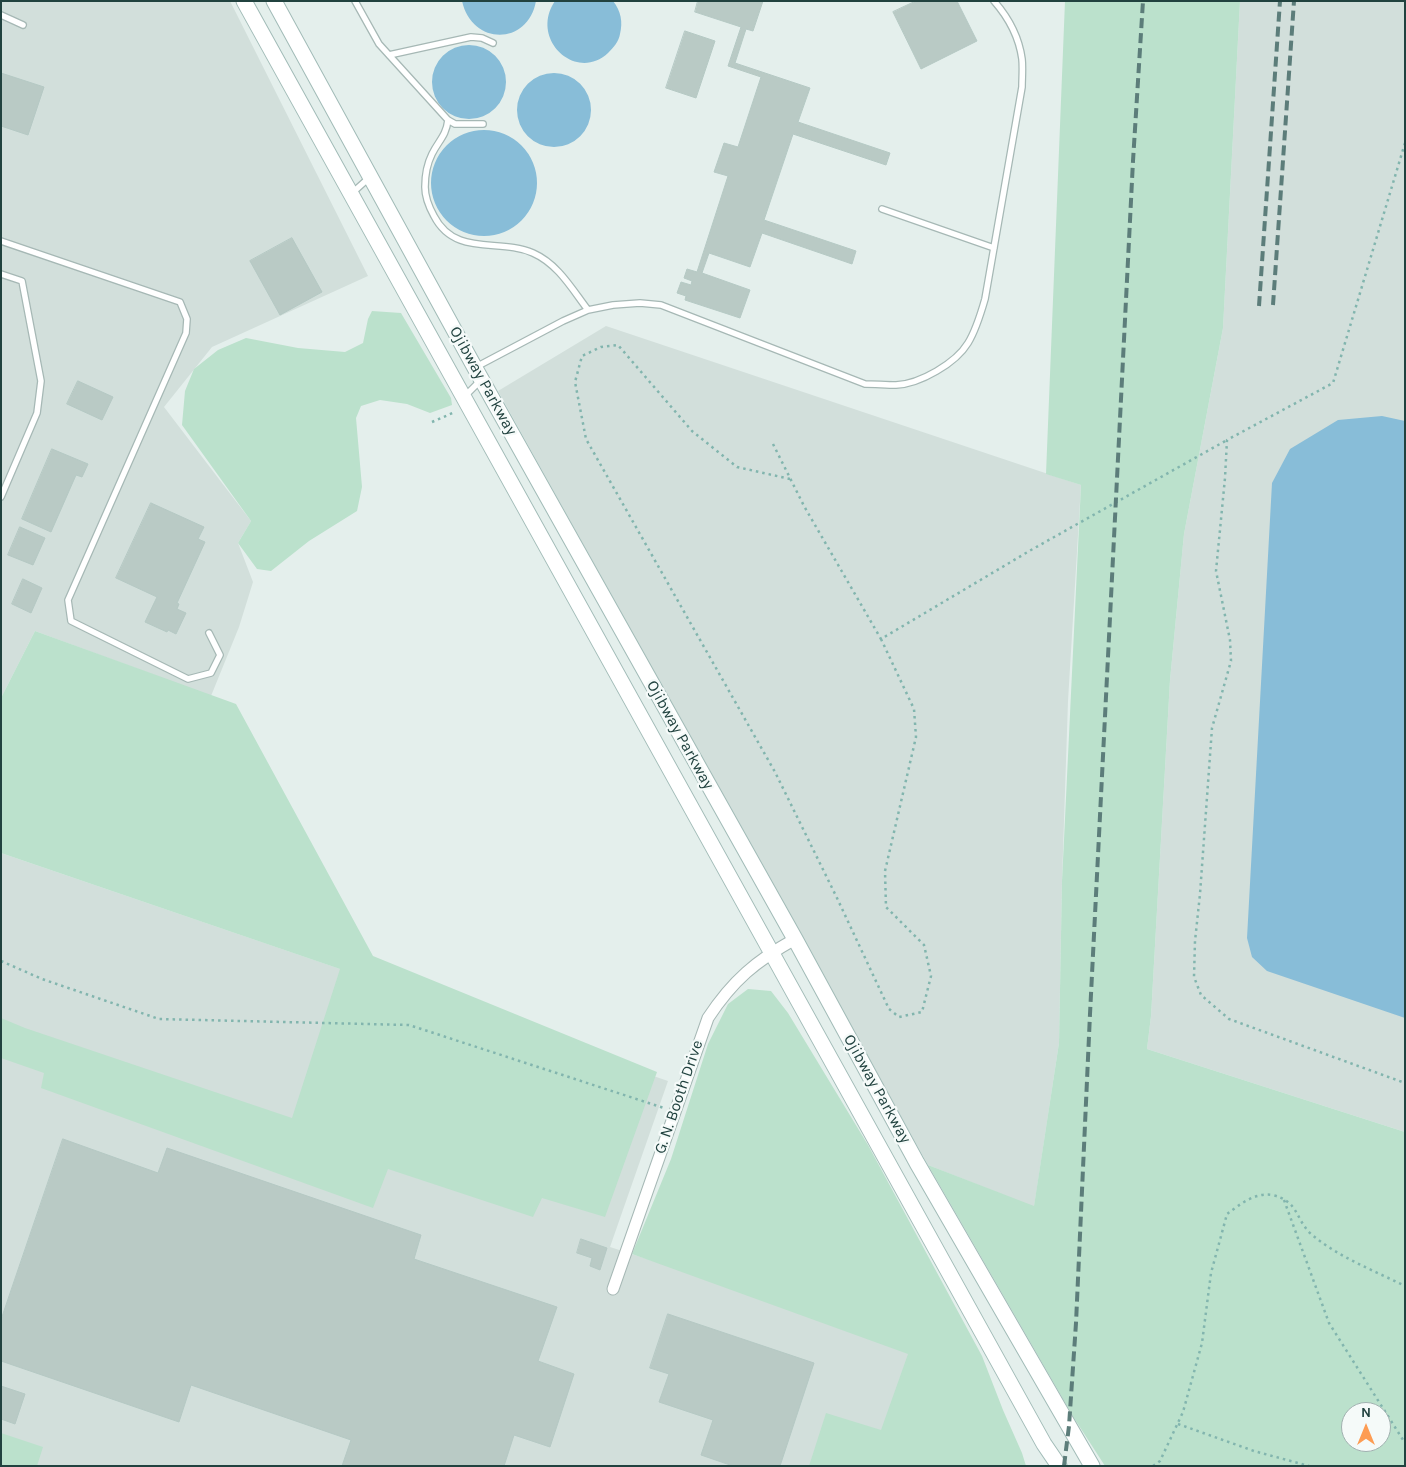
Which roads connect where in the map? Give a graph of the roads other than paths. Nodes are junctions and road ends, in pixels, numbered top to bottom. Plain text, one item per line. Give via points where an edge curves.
1 (244, 1) edge
2 (274, 1) edge
3 (355, 1) edge
4 (994, 1) edge
5 (1, 15) edge
6 (23, 25) dead end
7 (493, 43) dead end
8 (389, 55) junction
9 (448, 120) junction
10 (483, 124) dead end
11 (371, 177) junction
12 (351, 194) junction
13 (882, 209) dead end
14 (1, 241) edge
15 (994, 248) junction
16 (1, 274) edge
17 (588, 310) junction
18 (478, 374) junction
19 (467, 402) junction
20 (1, 497) edge
21 (209, 633) dead end
22 (795, 939) junction
23 (772, 952) junction
24 (612, 1289) dead end
25 (1059, 1466) edge
26 (1092, 1466) edge

1 - 12 main road, Ojibway Parkway
2 - 11 main road, Ojibway Parkway
3 - 8 lane via 379,44
4 - 15 lane via 1014,32 1022,58 1022,87
5 - 6 lane
7 - 8 lane via 471,37
8 - 9 lane
9 - 10 lane via 455,124
9 - 17 lane via 447,130 426,169 428,205 436,221 463,242 533,253 559,272
11 - 12 lane
11 - 18 main road, Ojibway Parkway
12 - 19 main road, Ojibway Parkway
13 - 15 lane
14 - 21 lane via 180,302 187,320 186,333 68,600 71,621 188,678 211,673 220,655
15 - 17 lane via 985,299 968,343 951,361 926,377 898,385 865,384 661,305 640,303
16 - 20 lane via 22,282 42,381 37,413
17 - 18 lane via 563,321
18 - 19 lane
18 - 22 main road, Ojibway Parkway
19 - 23 main road, Ojibway Parkway
22 - 23 street, G. N. Booth Drive
22 - 26 main road, Ojibway Parkway via 918,1163
23 - 24 street, G. N. Booth Drive via 746,971 708,1018
23 - 25 main road, Ojibway Parkway

